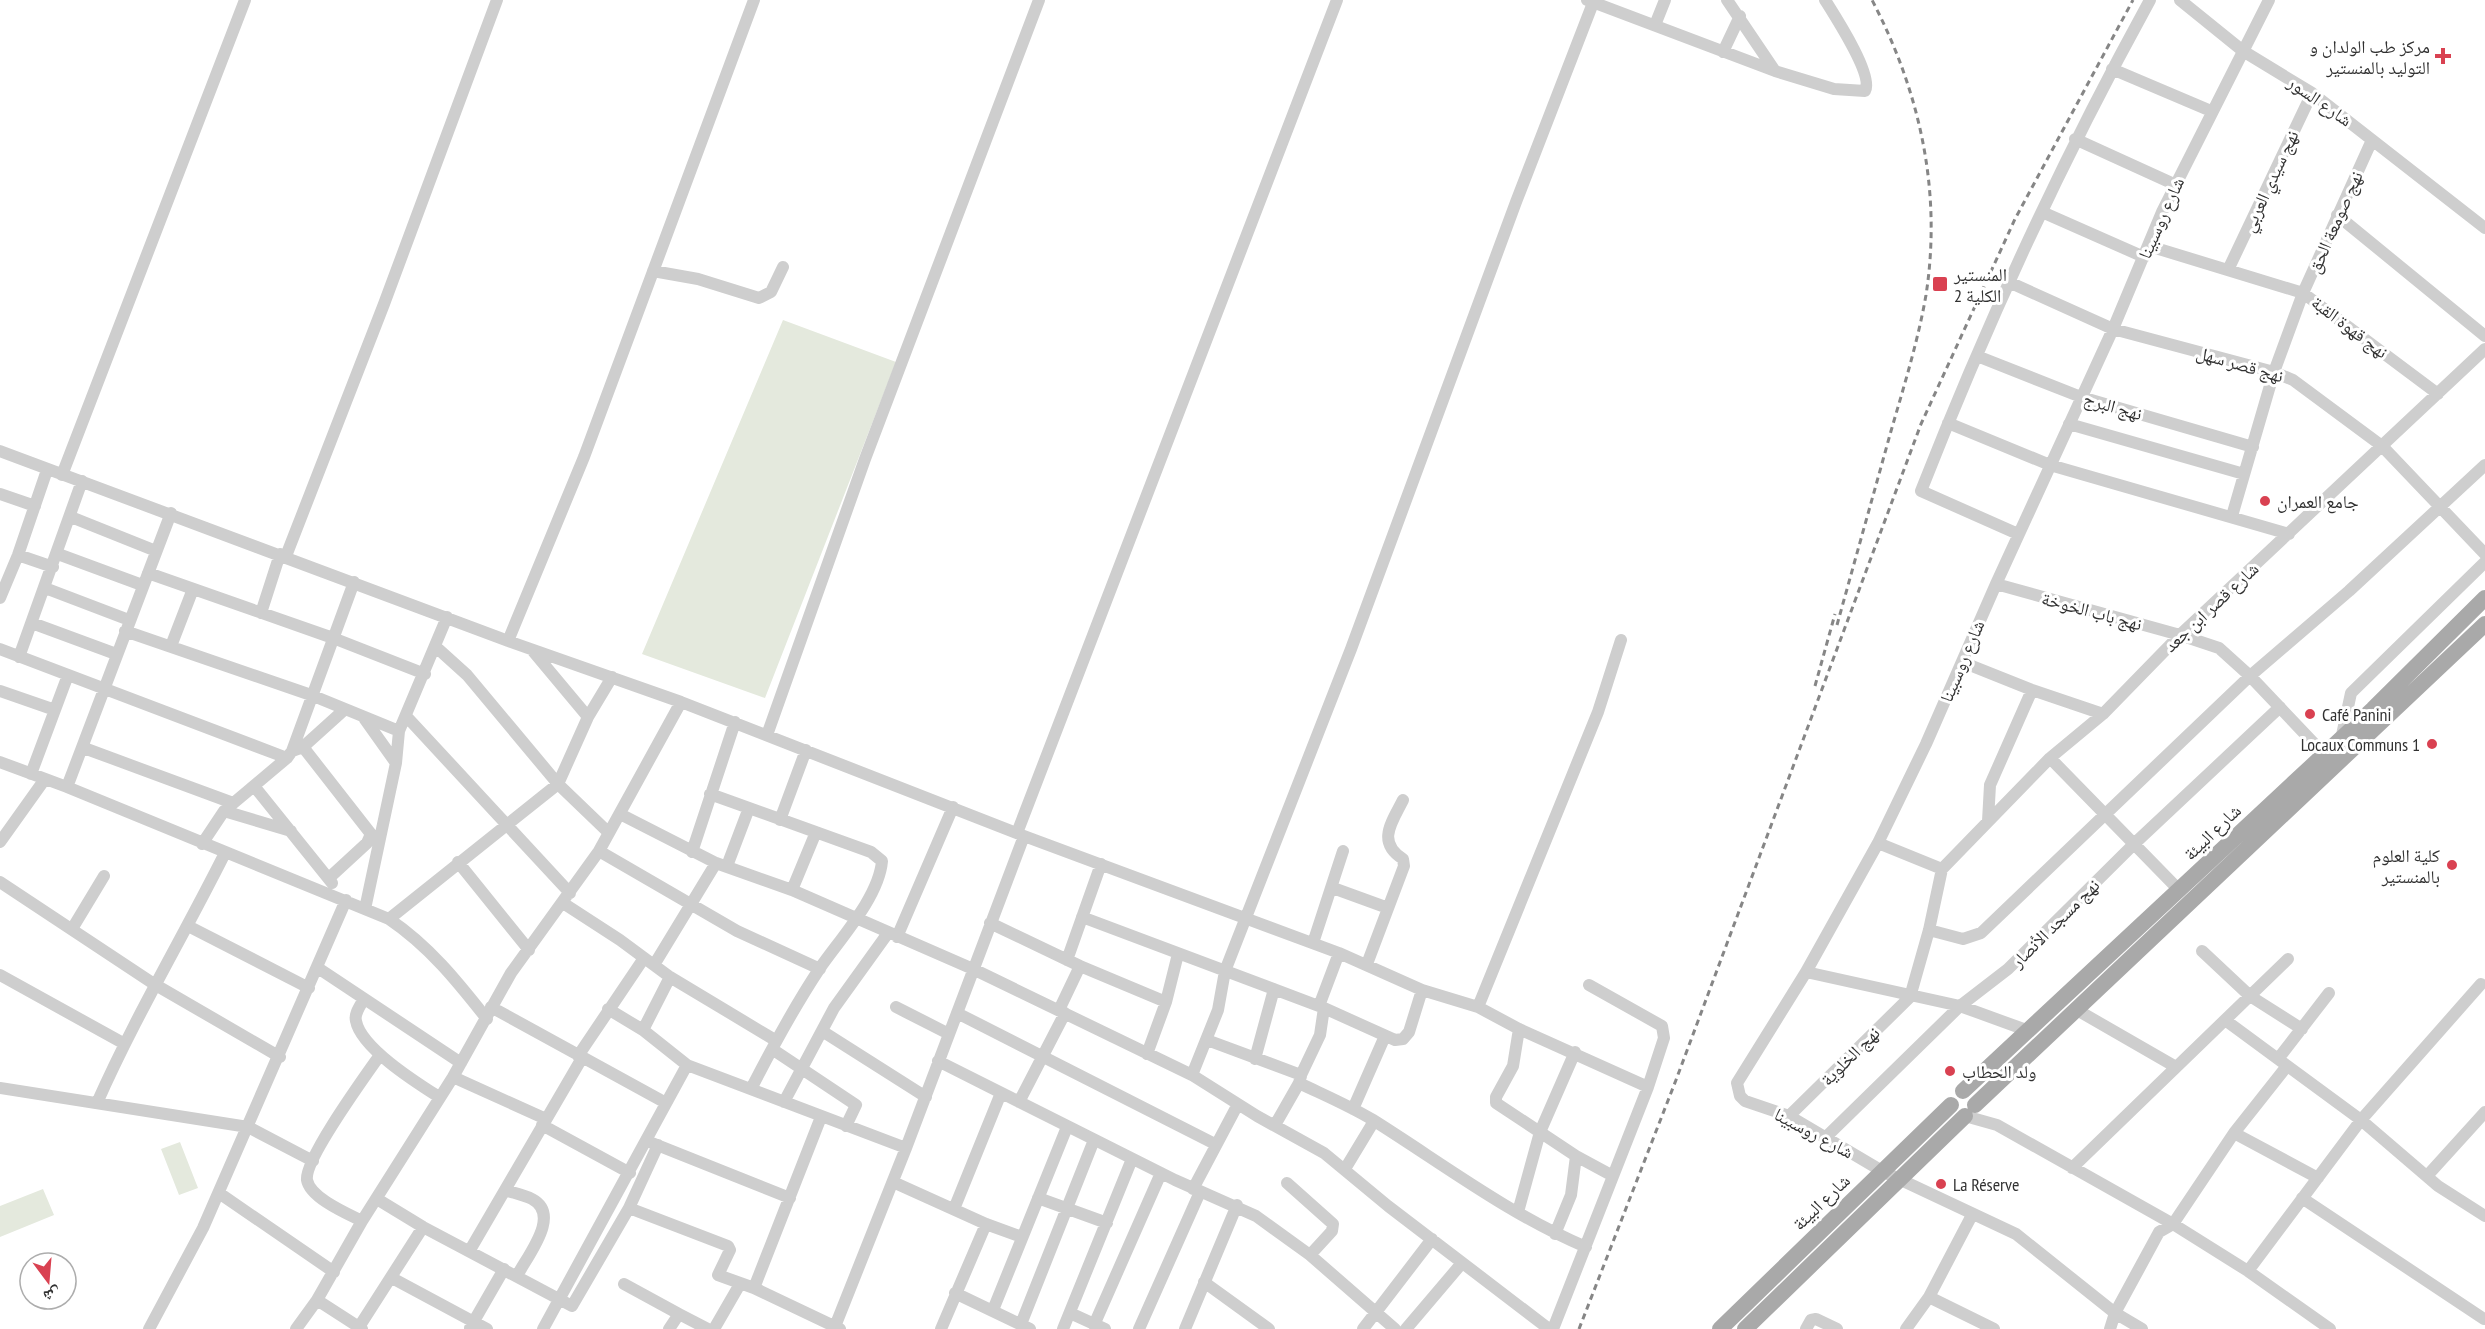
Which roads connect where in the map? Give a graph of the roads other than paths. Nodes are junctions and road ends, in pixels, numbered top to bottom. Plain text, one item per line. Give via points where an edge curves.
1 (246, 0) edge
2 (497, 0) edge
3 (754, 0) edge
4 (1039, 0) edge
5 (1337, 0) edge
6 (1665, 0) edge
7 (1825, 0) edge
8 (2150, 0) edge
9 (2180, 0) edge
10 (2269, 0) edge
11 (1590, 1) edge
12 (1735, 6) edge
13 (1654, 26) junction
14 (2243, 51) junction
15 (1723, 52) junction
16 (2112, 69) junction
17 (1775, 71) junction
18 (2312, 93) junction
19 (2211, 111) junction
20 (2075, 139) junction
21 (2373, 140) junction
22 (2176, 185) junction
23 (2042, 212) junction
24 (2337, 215) junction
25 (2485, 228) edge
26 (2147, 252) junction
27 (783, 267) dead end
28 (2228, 270) junction
29 (653, 271) junction
30 (2011, 283) junction
31 (2303, 292) junction
32 (2113, 329) junction
33 (2485, 336) edge
34 (2485, 349) edge
35 (1977, 356) junction
36 (2274, 372) junction
37 (2438, 394) junction
38 (2081, 398) junction
39 (1948, 423) junction
40 (2069, 424) junction
41 (2382, 446) junction
42 (2253, 447) junction
43 (0, 451) edge
44 (2050, 465) junction
45 (2485, 465) edge
46 (47, 470) junction
47 (2244, 474) junction
48 (62, 475) junction
49 (82, 481) junction
50 (0, 495) edge
51 (35, 506) junction
52 (2438, 507) junction
53 (171, 513) junction
54 (2232, 516) junction
55 (71, 517) junction
56 (2018, 534) junction
57 (2289, 534) junction
58 (156, 551) junction
59 (58, 554) junction
60 (2485, 554) edge
61 (18, 555) junction
62 (283, 555) junction
63 (2485, 562) edge
64 (52, 567) junction
65 (148, 573) junction
66 (354, 582) junction
67 (1996, 584) junction
68 (142, 585) junction
69 (45, 588) junction
70 (193, 589) junction
71 (0, 596) edge
72 (2485, 598) edge
73 (261, 613) junction
74 (447, 617) junction
75 (32, 622) junction
76 (2485, 624) edge
77 (127, 625) junction
78 (2180, 635) junction
79 (333, 638) junction
80 (1621, 640) dead end
81 (508, 641) junction
82 (171, 646) junction
83 (436, 648) junction
84 (0, 649) edge
85 (532, 649) junction
86 (116, 654) junction
87 (19, 657) junction
88 (1962, 662) junction
89 (425, 674) junction
90 (68, 675) junction
91 (2250, 676) junction
92 (612, 677) junction
93 (103, 688) junction
94 (2032, 690) junction
95 (0, 691) edge
96 (312, 695) junction
97 (681, 702) junction
98 (2280, 708) junction
99 (55, 710) junction
100 (344, 710) junction
101 (2103, 714) junction
102 (406, 716) junction
103 (363, 717) junction
104 (588, 717) junction
105 (735, 722) junction
106 (399, 731) junction
107 (767, 735) junction
108 (2342, 735) junction
109 (84, 748) junction
110 (806, 750) junction
111 (294, 752) junction
112 (2323, 753) junction
113 (2050, 758) junction
114 (2343, 759) junction
115 (0, 762) edge
116 (396, 763) junction
117 (2330, 773) junction
118 (31, 774) junction
119 (45, 779) junction
120 (558, 784) junction
121 (254, 786) junction
122 (68, 787) junction
123 (710, 794) junction
124 (1403, 800) dead end
125 (228, 807) junction
126 (953, 807) junction
127 (748, 808) junction
128 (2105, 812) junction
129 (620, 814) junction
130 (780, 820) junction
131 (1988, 821) junction
132 (504, 825) junction
133 (291, 831) junction
134 (816, 832) junction
135 (609, 833) junction
136 (1021, 835) junction
137 (375, 839) junction
138 (0, 842) edge
139 (1878, 843) junction
140 (202, 844) junction
141 (2134, 844) junction
142 (599, 851) junction
143 (1343, 851) dead end
144 (692, 852) junction
145 (225, 853) junction
146 (458, 862) junction
147 (1101, 864) junction
148 (722, 865) junction
149 (1942, 868) junction
150 (104, 876) dead end
151 (329, 878) junction
152 (0, 882) edge
153 (1333, 888) junction
154 (792, 890) junction
155 (2179, 890) junction
156 (566, 898) junction
157 (343, 899) junction
158 (693, 904) junction
159 (1388, 908) junction
160 (365, 909) junction
161 (1082, 917) junction
162 (859, 918) junction
163 (389, 919) junction
164 (1247, 920) junction
165 (990, 923) junction
166 (188, 926) junction
167 (72, 929) junction
168 (1929, 930) junction
169 (893, 935) junction
170 (1313, 943) junction
171 (529, 950) junction
172 (2202, 951) dead end
173 (1339, 953) junction
174 (1178, 954) junction
175 (2288, 959) dead end
176 (1067, 960) junction
177 (649, 961) junction
178 (1366, 964) junction
179 (1080, 966) junction
180 (318, 968) junction
181 (820, 969) junction
182 (973, 969) junction
183 (1225, 971) junction
184 (1806, 972) junction
185 (0, 975) edge
186 (670, 977) junction
187 (154, 984) junction
188 (2481, 984) dead end
189 (1589, 985) dead end
190 (309, 988) junction
191 (1274, 989) junction
192 (1422, 990) junction
193 (2329, 993) dead end
194 (2250, 996) junction
195 (1910, 997) junction
196 (364, 999) junction
197 (1166, 1002) junction
198 (1960, 1006) junction
199 (896, 1007) dead end
200 (1322, 1007) junction
201 (1478, 1007) junction
202 (608, 1009) junction
203 (2077, 1010) junction
204 (1062, 1011) junction
205 (489, 1013) junction
206 (957, 1013) junction
207 (2225, 1020) junction
208 (1519, 1029) junction
209 (2302, 1029) junction
210 (643, 1030) junction
211 (822, 1031) junction
212 (2029, 1031) junction
213 (949, 1034) junction
214 (1385, 1036) junction
215 (1207, 1041) junction
216 (123, 1043) junction
217 (774, 1045) junction
218 (1575, 1052) junction
219 (1147, 1054) junction
220 (380, 1055) junction
221 (1042, 1056) junction
222 (280, 1057) junction
223 (580, 1057) junction
224 (1255, 1059) junction
225 (938, 1061) junction
226 (461, 1063) junction
227 (2283, 1063) junction
228 (687, 1065) junction
229 (2176, 1067) junction
230 (801, 1068) junction
231 (1192, 1075) junction
232 (453, 1077) junction
233 (1300, 1079) junction
234 (1648, 1087) junction
235 (0, 1088) edge
236 (752, 1089) junction
237 (1963, 1091) junction
238 (1001, 1093) junction
239 (926, 1096) junction
240 (440, 1097) junction
241 (97, 1102) junction
242 (666, 1102) junction
243 (784, 1102) junction
244 (1019, 1102) junction
245 (1238, 1104) junction
246 (1951, 1105) junction
247 (1353, 1109) junction
248 (1970, 1110) junction
249 (2485, 1112) edge
250 (1789, 1116) junction
251 (821, 1117) junction
252 (2361, 1120) junction
253 (1374, 1121) junction
254 (544, 1122) junction
255 (1275, 1125) junction
256 (846, 1126) junction
257 (248, 1127) junction
258 (1067, 1127) junction
259 (1540, 1132) junction
260 (2234, 1133) junction
261 (1827, 1136) junction
262 (1094, 1140) junction
263 (653, 1143) junction
264 (1215, 1144) junction
265 (906, 1148) junction
266 (1576, 1156) junction
267 (1132, 1159) junction
268 (313, 1161) junction
269 (2072, 1167) junction
270 (1344, 1169) junction
271 (1882, 1171) junction
272 (630, 1173) junction
273 (1161, 1173) junction
274 (1613, 1176) junction
275 (2427, 1176) junction
276 (1899, 1178) junction
277 (2318, 1178) junction
278 (893, 1182) junction
279 (1287, 1183) dead end
280 (505, 1190) junction
281 (1197, 1190) junction
282 (219, 1193) junction
283 (377, 1198) junction
284 (790, 1198) junction
285 (1038, 1198) junction
286 (2302, 1198) junction
287 (1237, 1206) junction
288 (629, 1208) junction
289 (1065, 1208) junction
290 (954, 1209) junction
291 (1518, 1212) junction
292 (1972, 1215) junction
293 (2485, 1216) edge
294 (362, 1221) junction
295 (1107, 1223) junction
296 (986, 1224) junction
297 (2173, 1224) junction
298 (423, 1227) junction
299 (1555, 1234) junction
300 (1022, 1237) junction
301 (1432, 1239) junction
302 (1586, 1247) junction
303 (470, 1250) junction
304 (1310, 1255) junction
305 (1462, 1263) junction
306 (504, 1269) junction
307 (2247, 1270) junction
308 (334, 1272) junction
309 (517, 1276) junction
310 (392, 1278) junction
311 (1204, 1282) junction
312 (624, 1284) dead end
313 (740, 1284) junction
314 (754, 1288) junction
315 (956, 1293) junction
316 (1929, 1297) junction
317 (559, 1298) junction
318 (317, 1300) junction
319 (993, 1310) junction
320 (1375, 1311) junction
321 (1070, 1313) junction
322 (2115, 1313) junction
323 (679, 1314) junction
324 (2485, 1318) edge
325 (471, 1326) edge
326 (1026, 1327) edge
327 (1099, 1327) edge
328 (361, 1328) edge
329 (837, 1328) edge
330 (150, 1329) edge
331 (296, 1329) edge
332 (486, 1329) edge
333 (543, 1329) edge
334 (669, 1329) edge
335 (708, 1329) edge
336 (714, 1329) edge
337 (941, 1329) edge
338 (1063, 1329) edge
339 (1139, 1329) edge
340 (1185, 1329) edge
341 (1269, 1329) edge
342 (1363, 1329) edge
343 (1395, 1329) edge
344 (1406, 1329) edge
345 (1551, 1329) edge
346 (1720, 1329) edge
347 (1745, 1329) edge
348 (1806, 1329) edge
349 (1837, 1329) edge
350 (1906, 1329) edge
351 (1994, 1329) edge
352 (2110, 1329) edge
353 (2142, 1329) edge
354 (2330, 1329) edge
355 (2478, 1329) edge

1 - 48 street
2 - 62 street via 384,304
3 - 29 street
4 - 107 street via 865,459
5 - 136 street
6 - 13 street
7 - 17 street via 1848,38 1868,88 1861,92 1834,88
8 - 16 street
9 - 14 street, شارع السور
10 - 14 street, شارع روسبينا
11 - 13 street
11 - 164 street
12 - 15 street
12 - 17 street
13 - 15 street
14 - 18 street, شارع السور
14 - 19 street, شارع روسبينا
15 - 17 street
16 - 19 street
16 - 20 street
18 - 21 street, شارع السور
18 - 28 street, نهج سيدي العربي
19 - 22 street, شارع روسبينا
20 - 22 street
20 - 23 street
21 - 24 street, نهج صومعة الحق
21 - 25 street, شارع السور
22 - 26 street, شارع روسبينا
23 - 26 street, نهج قهوة القبة
23 - 30 street
24 - 31 street, نهج صومعة الحق
24 - 33 street
26 - 28 street, نهج قهوة القبة
26 - 32 street, شارع روسبينا
27 - 29 street via 771,292 759,298
28 - 31 street, نهج قهوة القبة
29 - 81 street via 584,458
30 - 32 street, نهج قصر سهل
30 - 35 street
31 - 36 street, نهج صومعة الحق
31 - 37 street, نهج قهوة القبة
32 - 36 street, نهج قصر سهل
32 - 38 street, شارع روسبينا
34 - 37 street, شارع قصر ابن جعد
35 - 38 street, نهج البرج
35 - 39 street
36 - 41 street, نهج قصر سهل via 2294,380
36 - 42 street, نهج صومعة الحق
37 - 41 street, شارع قصر ابن جعد
38 - 40 street, شارع روسبينا
38 - 42 street, نهج البرج
39 - 44 street
39 - 56 street via 1921,491
40 - 44 street, شارع روسبينا
40 - 47 street
41 - 52 street, نهج قصر سهل
41 - 57 street, شارع قصر ابن جعد
42 - 47 street, نهج صومعة الحق
43 - 46 street
44 - 54 street
44 - 56 street, شارع روسبينا
45 - 52 street
46 - 48 street
46 - 51 street
47 - 54 street, نهج صومعة الحق
48 - 49 street
49 - 53 street
49 - 55 street
50 - 51 street
51 - 61 street
52 - 60 street, نهج قصر سهل
52 - 91 street
53 - 58 street
53 - 62 street
54 - 57 street
55 - 58 street
55 - 59 street
56 - 67 street, شارع روسبينا
57 - 78 street, شارع قصر ابن جعد
58 - 65 street
59 - 64 street
59 - 68 street
61 - 64 street
61 - 71 street
62 - 66 street
62 - 73 street
63 - 108 street via 2351,693
64 - 69 street
65 - 68 street
65 - 70 street
66 - 74 street
66 - 79 street
67 - 78 street, نهج باب الخوخة
67 - 88 street, شارع روسبينا
68 - 77 street
69 - 75 street
69 - 77 street
70 - 73 street
70 - 82 street
72 - 108 main road, شارع البيئة
73 - 79 street
74 - 81 street
74 - 83 street
75 - 86 street
75 - 87 street
76 - 114 main road, شارع البيئة
77 - 82 street
77 - 86 street
78 - 91 street, نهج باب الخوخة via 2219,648
78 - 101 street, شارع قصر ابن جعد
79 - 89 street
79 - 96 street
80 - 201 street via 1598,712
81 - 85 street
82 - 96 street
83 - 89 street
83 - 120 street via 467,675
84 - 87 street
85 - 92 street
85 - 104 street
86 - 93 street
87 - 90 street
88 - 94 street
88 - 139 street, شارع روسبينا
89 - 102 street
90 - 93 street
90 - 99 street
91 - 98 street, نهج باب الخوخة
91 - 128 street
92 - 97 street
92 - 104 street
93 - 109 street
93 - 111 street
94 - 101 street
94 - 131 street via 1990,785
95 - 99 street
96 - 100 street
96 - 111 street
97 - 105 street
97 - 129 street
98 - 112 street, نهج باب الخوخة
98 - 141 street, نهج مسجد الأنصار
99 - 118 street
100 - 103 street
100 - 111 street
101 - 113 street, شارع قصر ابن جعد
102 - 106 street
102 - 132 street
103 - 106 street
103 - 116 street
104 - 120 street
105 - 107 street
105 - 123 street
106 - 116 street
107 - 110 street
108 - 112 main road, شارع البيئة
109 - 122 street
109 - 125 street
110 - 126 street
110 - 130 street
111 - 121 street
111 - 137 street
112 - 114 main road
112 - 117 main road
112 - 155 main road, شارع البيئة
113 - 128 street
113 - 131 street, شارع قصر ابن جعد
114 - 117 main road, شارع البيئة
115 - 118 street
116 - 137 street
117 - 203 main road, شارع البيئة
118 - 119 street
119 - 122 street
119 - 138 street
120 - 132 street
120 - 135 street
121 - 125 street
121 - 133 street
122 - 140 street
123 - 127 street
123 - 144 street
124 - 159 street via 1388,835 1392,852 1403,859 1404,866
125 - 133 street
125 - 140 street
126 - 136 street
126 - 169 street
127 - 130 street
127 - 148 street
128 - 141 street
128 - 168 street via 1981,933 1963,939
129 - 135 street
129 - 144 street
130 - 134 street
131 - 149 street, شارع قصر ابن جعد
132 - 146 street
132 - 156 street
133 - 151 street
134 - 154 street
134 - 162 street via 871,852 882,861
135 - 142 street
136 - 147 street
136 - 165 street
137 - 151 street
137 - 160 street
139 - 149 street
139 - 184 street, شارع روسبينا
140 - 145 street
141 - 155 street
141 - 198 street, نهج مسجد الأنصار via 2008,969
142 - 156 street
142 - 158 street via 665,892
143 - 153 street via 1332,877
144 - 148 street
145 - 157 street
145 - 166 street
146 - 163 street
146 - 171 street
147 - 161 street
147 - 164 street
148 - 154 street
148 - 158 street
149 - 168 street
150 - 167 street
151 - 157 street
152 - 167 street
153 - 159 street
153 - 170 street
154 - 162 street
155 - 212 main road, شارع البيئة
156 - 171 street
156 - 177 street
157 - 160 street
157 - 180 street
158 - 177 street
158 - 181 street via 737,931
159 - 178 street
160 - 163 street
161 - 174 street
161 - 176 street
162 - 169 street
162 - 181 street
163 - 205 street via 438,958
164 - 170 street
164 - 183 street
165 - 176 street
165 - 182 street
166 - 187 street
166 - 190 street
167 - 187 street
168 - 195 street
169 - 182 street
169 - 211 street via 834,1008
170 - 173 street
171 - 205 street
172 - 194 street
173 - 178 street
173 - 200 street
174 - 183 street
174 - 197 street
175 - 194 street
176 - 179 street
177 - 186 street
177 - 202 street
178 - 192 street
179 - 197 street
179 - 204 street
180 - 190 street
180 - 196 street
181 - 217 street
182 - 204 street
182 - 206 street
183 - 191 street
183 - 215 street
184 - 195 street
184 - 250 street, شارع روسبينا via 1737,1083 1740,1096 1746,1101
185 - 216 street
186 - 210 street
186 - 217 street
187 - 216 street
187 - 222 street
188 - 252 street
189 - 234 street via 1662,1026 1664,1038
190 - 222 street
191 - 200 street
191 - 224 street
192 - 201 street
192 - 214 street via 1409,1032 1402,1039
193 - 209 street
194 - 207 street
194 - 209 street
195 - 198 street
195 - 250 street, نهج الخلوية
196 - 220 street via 356,1020 358,1029
196 - 226 street
197 - 219 street
198 - 212 street
198 - 261 street, نهج مسجد الأنصار
199 - 213 street
200 - 214 street
200 - 233 street via 1320,1035
201 - 208 street
202 - 210 street
202 - 223 street
203 - 229 street
203 - 248 main road, شارع البيئة
204 - 219 street
204 - 221 street
205 - 223 street
205 - 226 street
206 - 213 street
206 - 221 street
207 - 227 street
207 - 229 street
208 - 218 street
208 - 259 street via 1513,1066 1496,1103
209 - 227 street
210 - 228 street
211 - 230 street
211 - 239 street
212 - 237 main road, شارع البيئة
213 - 225 street
214 - 247 street
215 - 224 street
215 - 231 street
216 - 241 street
217 - 230 street
217 - 236 street
218 - 234 street
218 - 259 street
219 - 231 street
220 - 240 street
220 - 268 street
221 - 244 street
221 - 264 street
222 - 257 street
223 - 242 street
223 - 254 street
224 - 233 street
225 - 238 street
225 - 239 street
226 - 232 street
227 - 252 street
227 - 260 street
228 - 236 street
228 - 242 street
229 - 269 street
230 - 243 street
230 - 256 street via 856,1105
231 - 245 street
232 - 240 street
232 - 254 street
233 - 247 street
233 - 255 street
234 - 274 street
235 - 241 street
236 - 243 street
237 - 246 main road, شارع البيئة via 1955,1094
237 - 248 main road via 1974,1097
238 - 244 street
238 - 290 street
239 - 265 street
240 - 283 street
241 - 257 street
242 - 263 street
243 - 251 street
244 - 258 street
245 - 255 street
245 - 264 street
246 - 248 main road via 1954,1112
246 - 271 main road, شارع البيئة
247 - 253 street
248 - 269 street
248 - 276 main road, شارع البيئة
249 - 275 street
250 - 261 street, شارع روسبينا
251 - 256 street
251 - 284 street
252 - 275 street
252 - 277 street
253 - 270 street
253 - 291 street
254 - 272 street
254 - 280 street
255 - 270 street via 1317,1148
256 - 265 street
257 - 268 street
257 - 282 street
258 - 262 street
258 - 285 street
259 - 266 street
259 - 291 street
260 - 277 street
260 - 297 street
261 - 271 street, شارع روسبينا
262 - 267 street
262 - 289 street
263 - 272 street
263 - 284 street
263 - 288 street
264 - 281 street
265 - 278 street
266 - 274 street
266 - 299 street via 1571,1195
267 - 273 street
267 - 295 street
268 - 294 street via 309,1185 334,1207
269 - 297 street
270 - 301 street
271 - 276 street, شارع روسبينا
271 - 346 main road, شارع البيئة
272 - 317 street
273 - 281 street
273 - 327 street
274 - 302 street
275 - 293 street
276 - 292 street, شارع روسبينا
276 - 347 main road, شارع البيئة
277 - 286 street
278 - 290 street
278 - 329 street
279 - 304 street via 1334,1224
280 - 303 street
280 - 309 street via 532,1199 546,1217
281 - 287 street
281 - 339 street
282 - 308 street
282 - 330 street
283 - 294 street
283 - 298 street
284 - 314 street
285 - 289 street
285 - 300 street
286 - 307 street
286 - 324 street
287 - 304 street
287 - 311 street
288 - 313 street via 728,1246 730,1250 717,1273
288 - 317 street via 575,1304
289 - 295 street
289 - 326 street
290 - 296 street
291 - 299 street
292 - 316 street
292 - 322 street, شارع روسبينا via 2016,1234
294 - 308 street
295 - 321 street
296 - 300 street
296 - 315 street
297 - 307 street
297 - 322 street via 2159,1232
298 - 303 street
298 - 310 street
299 - 302 street
300 - 319 street
301 - 305 street
301 - 320 street
302 - 345 street
303 - 306 street
304 - 320 street
305 - 344 street
305 - 345 street
306 - 309 street
306 - 325 street
307 - 354 street
308 - 318 street
309 - 317 street
310 - 325 street
310 - 328 street
311 - 340 street
311 - 341 street
312 - 323 street
313 - 314 street
313 - 336 street
314 - 329 street
315 - 319 street
315 - 337 street
316 - 350 street
316 - 351 street
317 - 333 street
318 - 328 street
318 - 331 street
319 - 326 street
320 - 342 street
320 - 343 street
321 - 327 street
321 - 338 street
322 - 352 street
322 - 353 street, شارع روسبينا
323 - 334 street
323 - 335 street
324 - 355 street
325 - 332 street
348 - 349 street via 1816,1319

